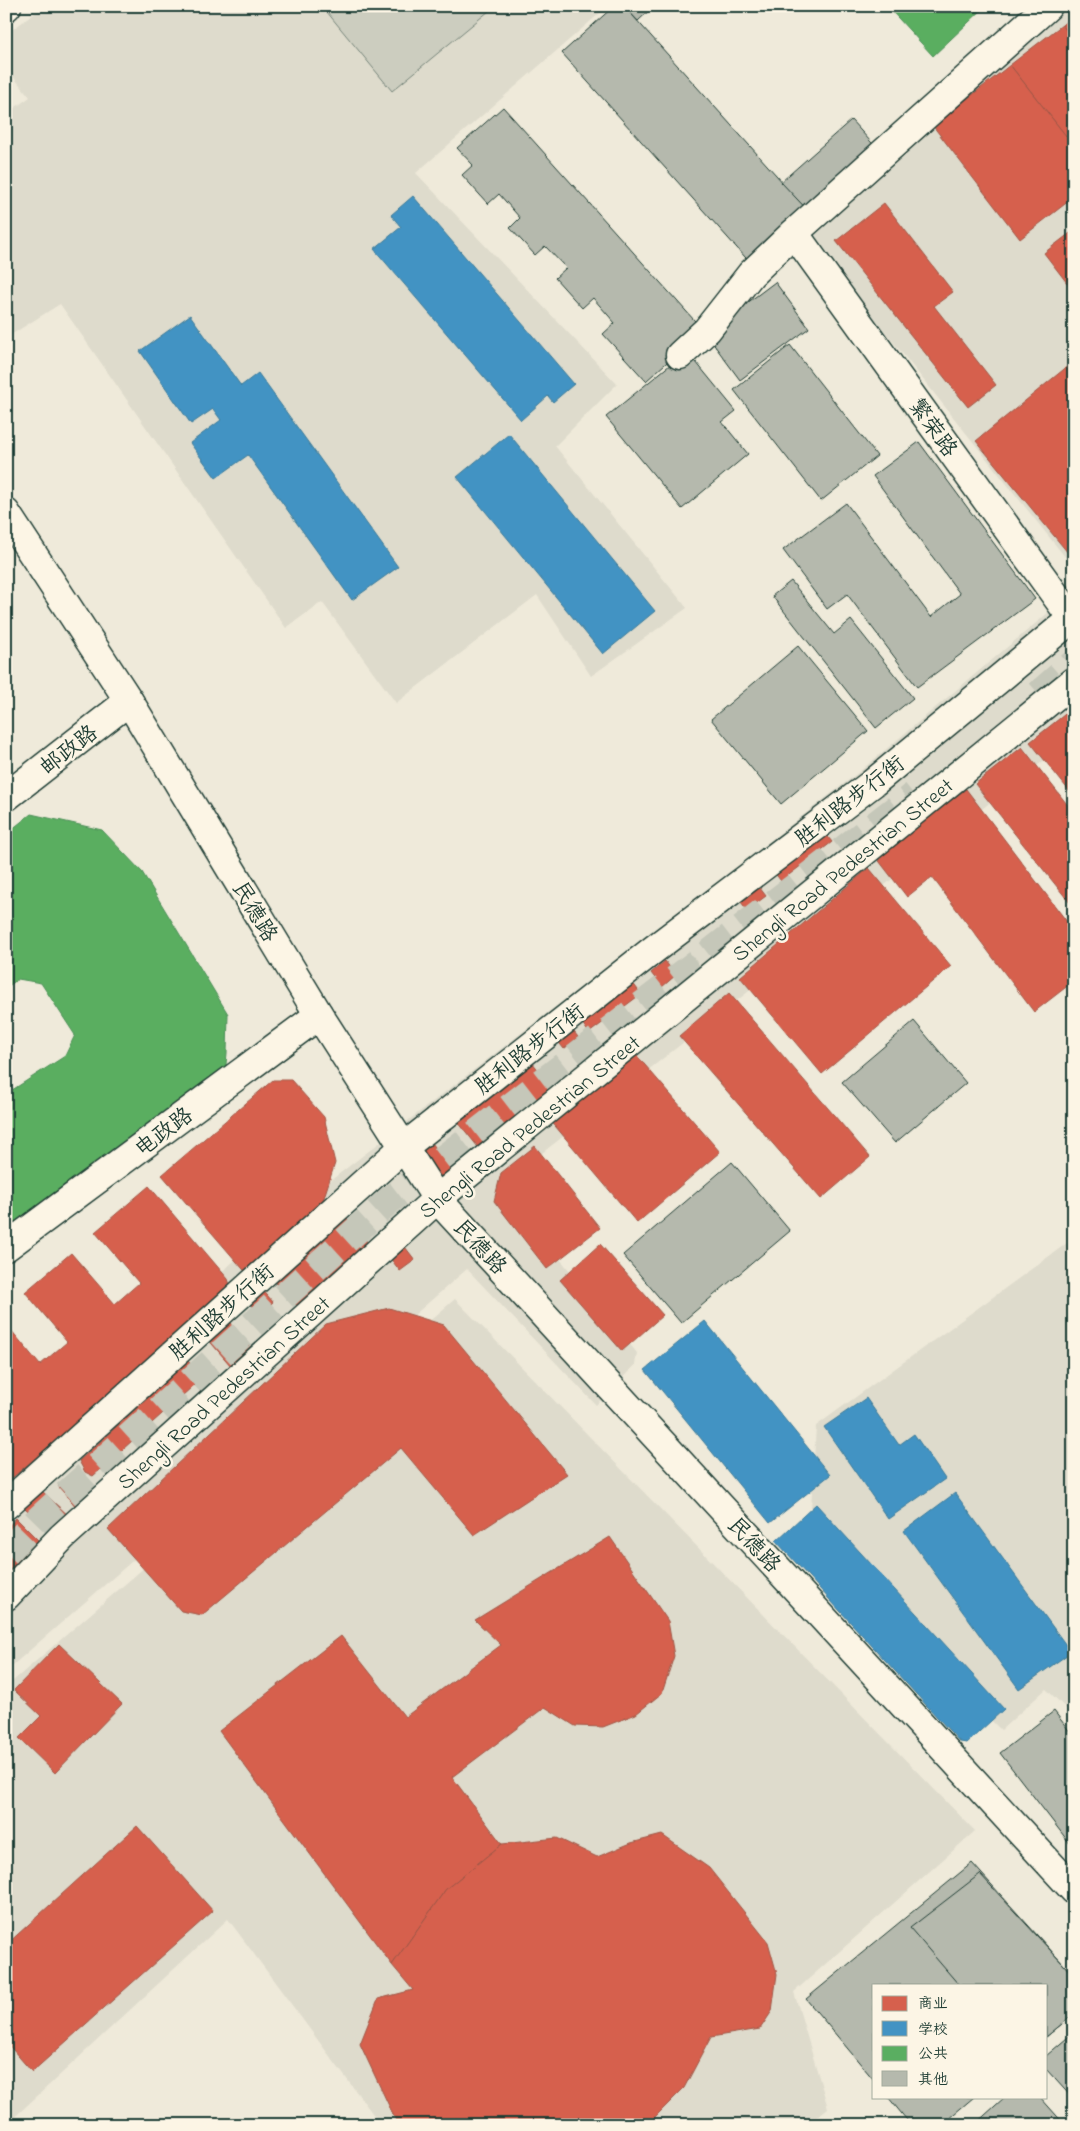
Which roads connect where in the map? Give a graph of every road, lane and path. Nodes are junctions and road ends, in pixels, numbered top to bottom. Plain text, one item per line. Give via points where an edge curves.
1 (1048, 6) edge
2 (794, 233) junction
3 (680, 355) dead end
4 (6, 513) edge
5 (1073, 618) edge
6 (1074, 681) edge
7 (129, 701) junction
8 (6, 797) edge
9 (319, 1015) junction
10 (404, 1147) junction
11 (437, 1199) junction
12 (6, 1247) edge
13 (6, 1506) edge
14 (6, 1596) edge
15 (1074, 1890) edge

1 - 2 street
2 - 3 street via 751,274 707,330
2 - 5 street, 繁荣路
4 - 7 street, 民德路
5 - 10 street, 胜利路步行街 via 873,784 654,950
6 - 11 street, Shengli Road Pedestrian Street
7 - 8 street, 邮政路
7 - 9 street, 民德路
9 - 10 street, 民德路
9 - 12 street, 电政路
10 - 11 street, 民德路
10 - 13 street, 胜利路步行街
11 - 14 street, Shengli Road Pedestrian Street via 62,1537
11 - 15 street, 民德路

